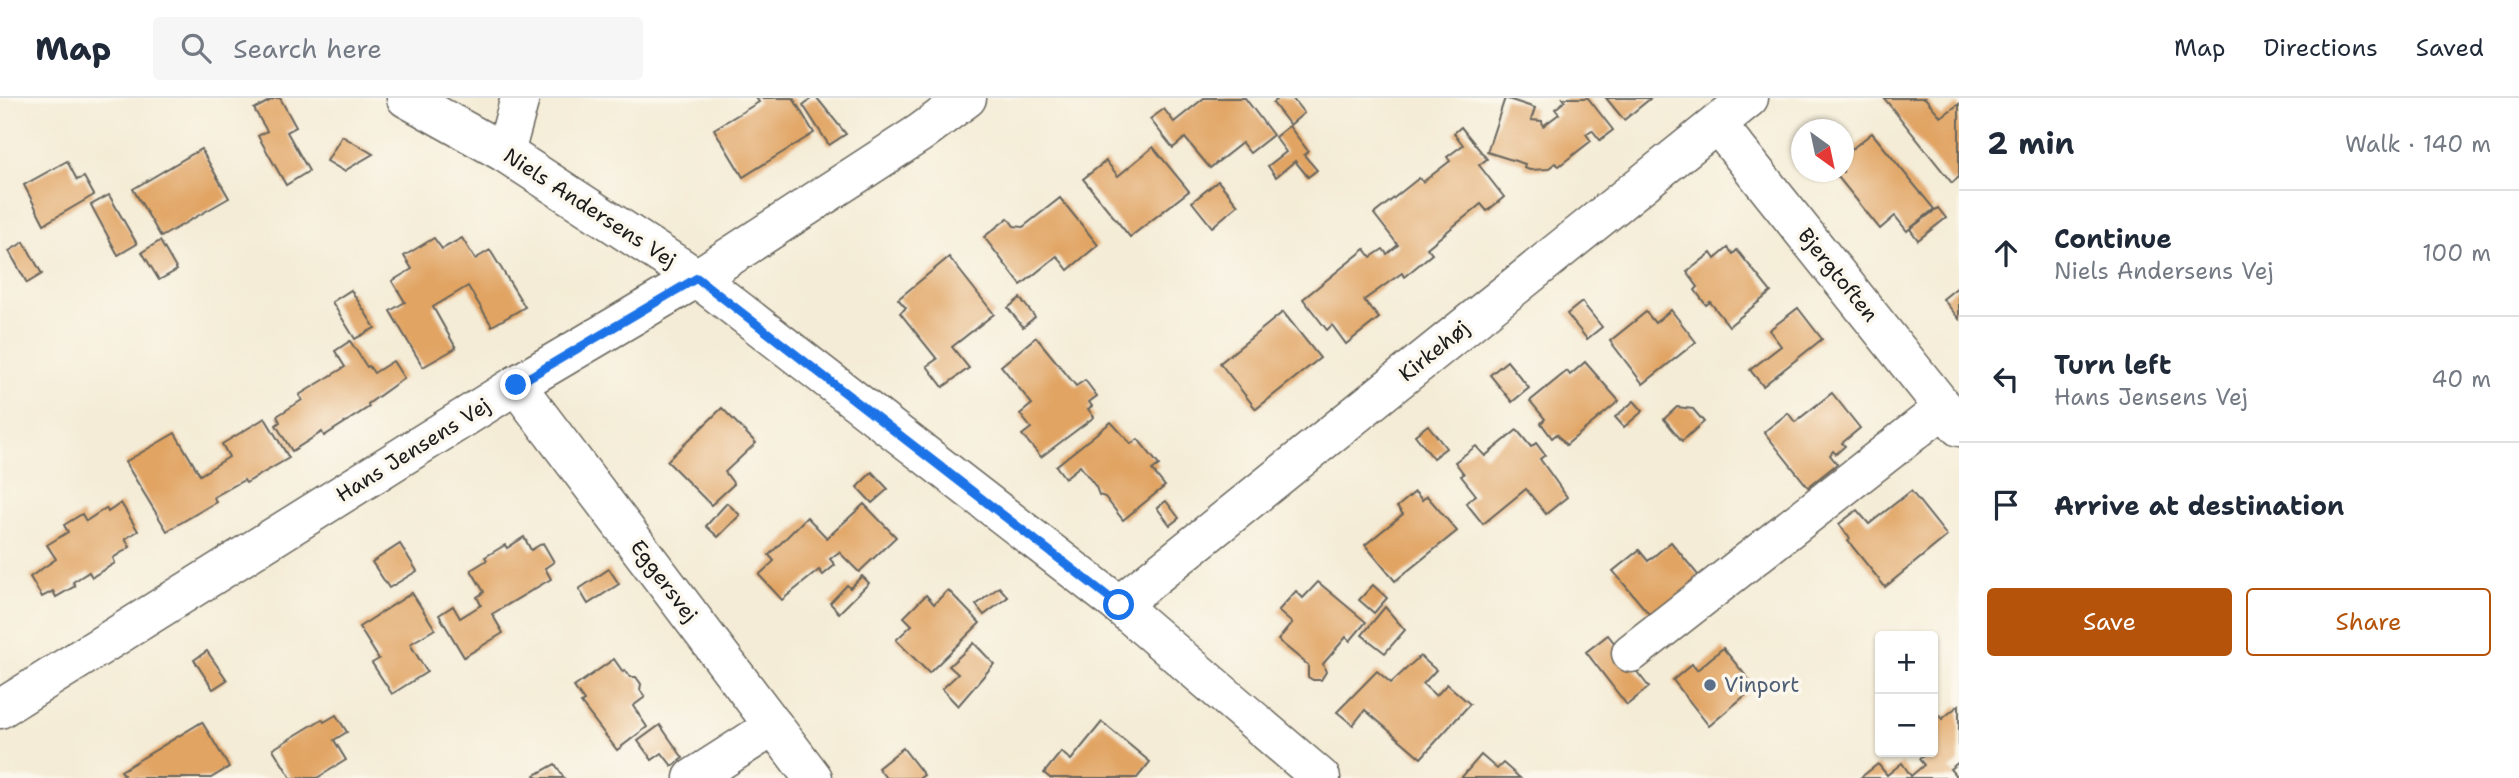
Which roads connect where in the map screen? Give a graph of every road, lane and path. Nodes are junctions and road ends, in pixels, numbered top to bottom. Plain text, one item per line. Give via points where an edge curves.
1 (406, 98) edge
2 (520, 98) edge
3 (967, 98) edge
4 (1749, 98) edge
5 (1717, 124) junction
6 (505, 153) junction
7 (697, 278) junction
8 (516, 385) junction
9 (1951, 417) edge
10 (1119, 605) junction
11 (1631, 653) dead end
12 (0, 709) edge
13 (774, 726) junction
14 (693, 778) edge
15 (813, 778) edge
16 (1321, 778) edge

1 - 6 street, Niels Andersens Vej
2 - 6 street
3 - 7 street, Hans Jensens Vej
4 - 5 street, Kirkehøj
5 - 9 street, Bjergtoften
5 - 10 street, Kirkehøj
6 - 7 street, Niels Andersens Vej
7 - 8 street, Hans Jensens Vej
7 - 10 street, Niels Andersens Vej
8 - 12 street, Hans Jensens Vej
8 - 13 street, Eggersvej
9 - 11 street
10 - 16 street, Niels Andersens Vej
13 - 14 street
13 - 15 street, Eggersvej

